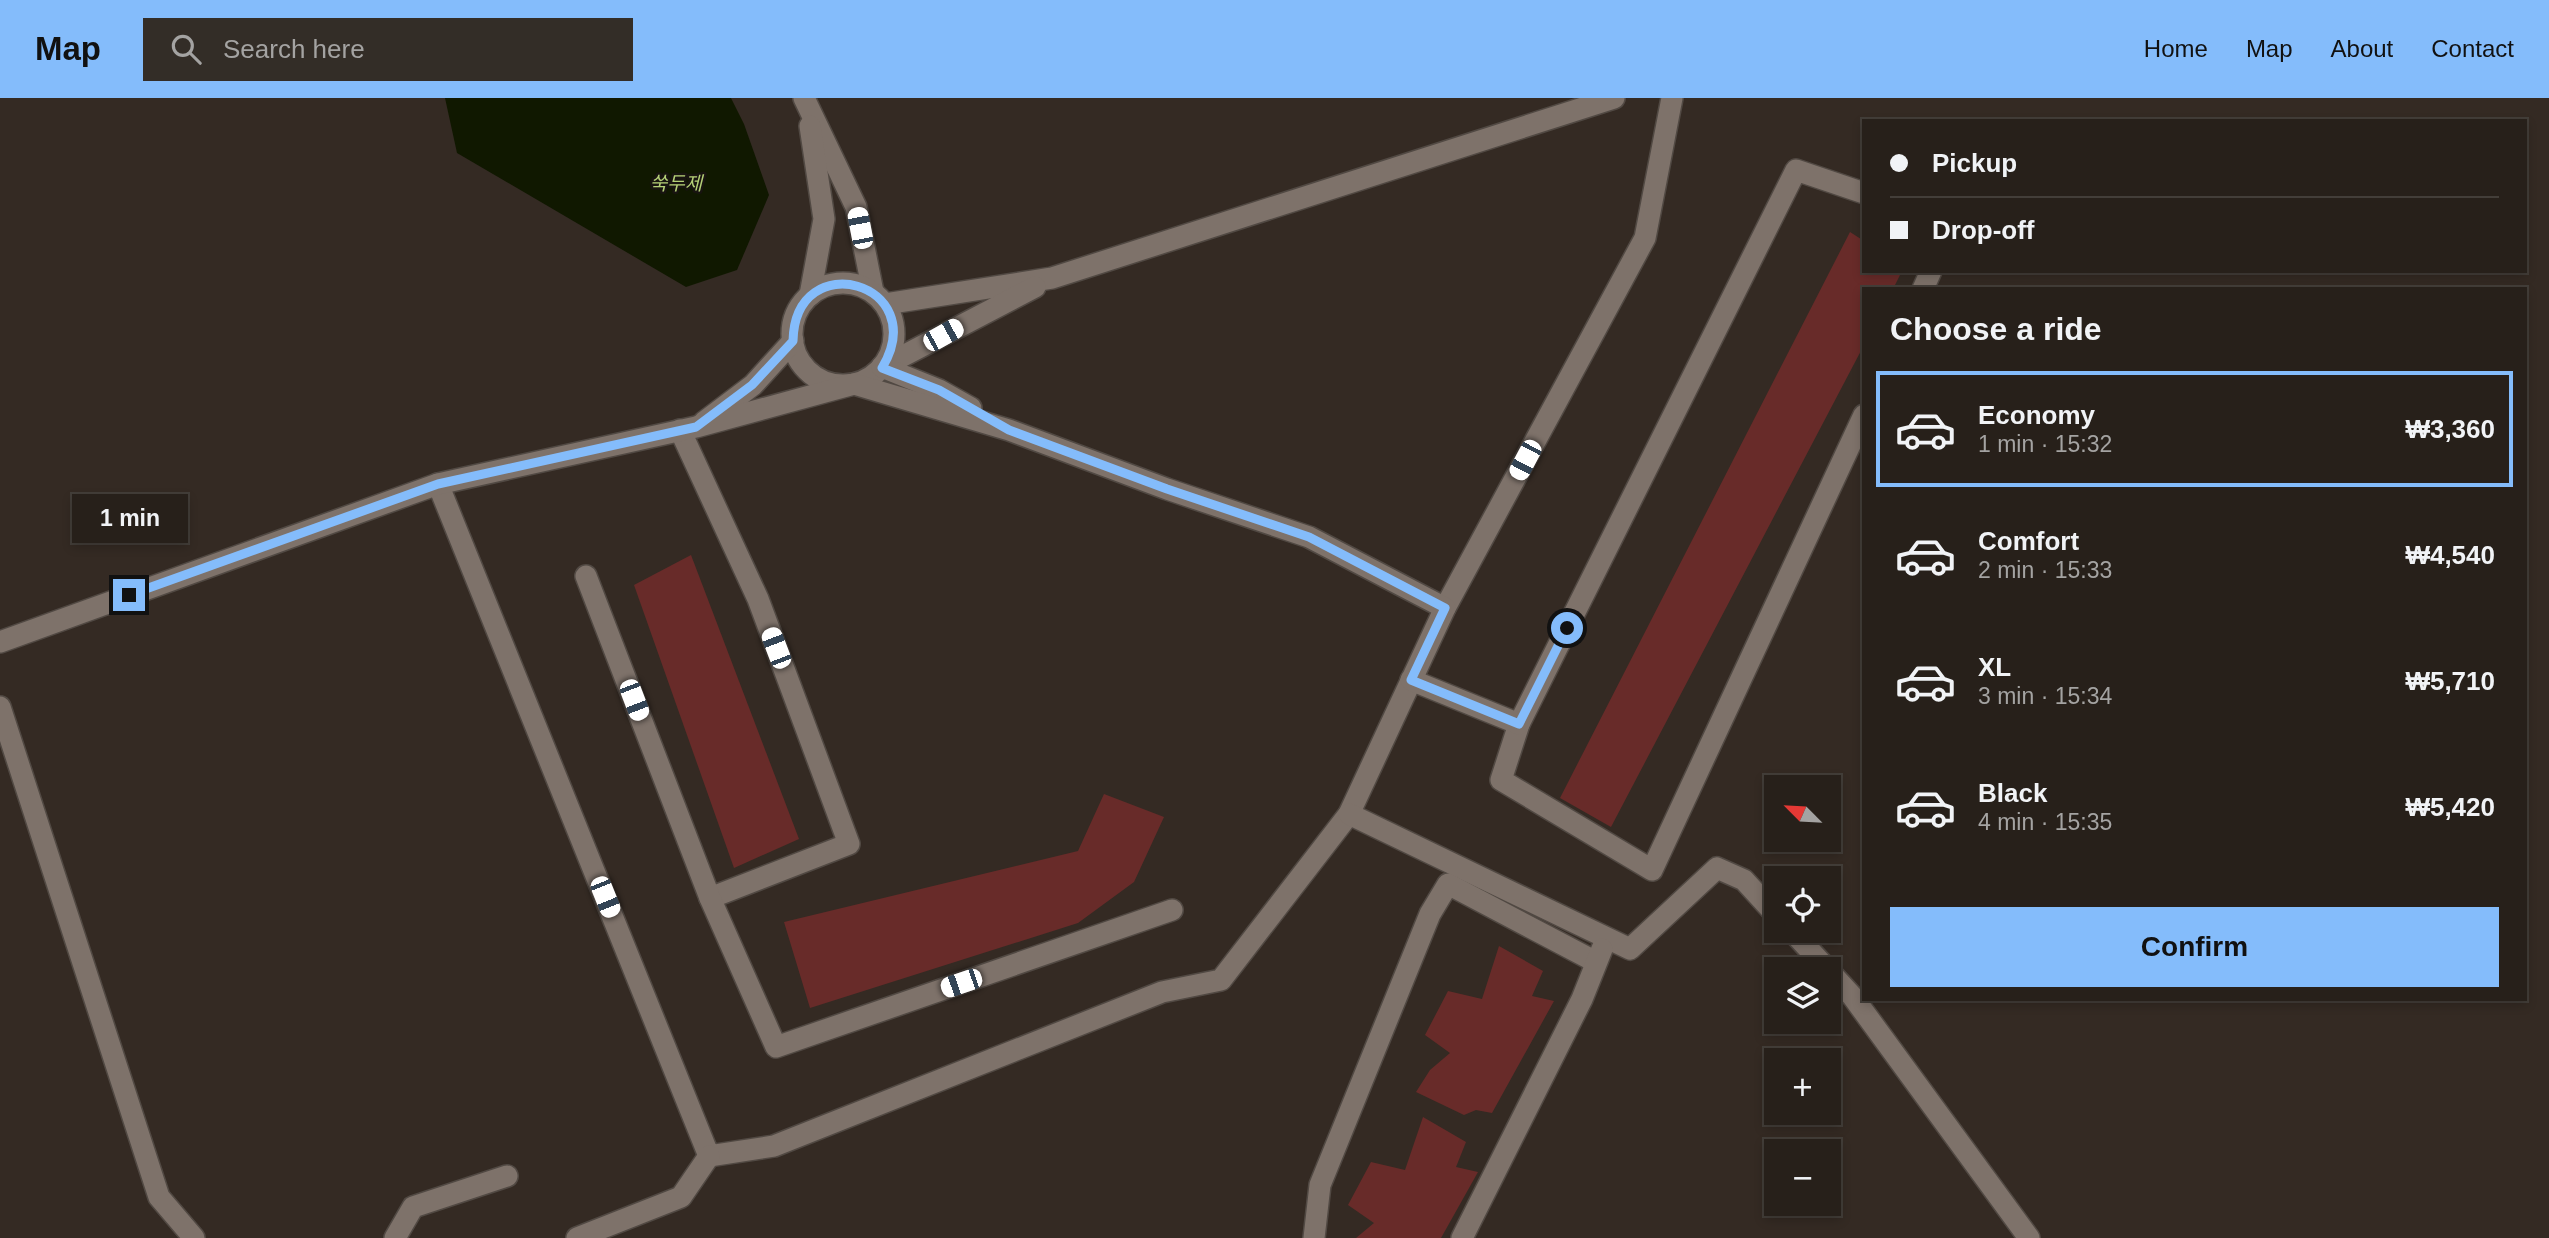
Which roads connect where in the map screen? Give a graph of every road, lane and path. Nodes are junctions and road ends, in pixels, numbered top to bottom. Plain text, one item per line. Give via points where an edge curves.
1 (1614, 98) edge
2 (1672, 98) edge
3 (806, 101) edge
4 (1862, 192) edge
5 (1052, 278) junction
6 (810, 295) junction
7 (879, 298) junction
8 (793, 341) junction
9 (882, 368) junction
10 (854, 384) junction
11 (1862, 419) edge
12 (688, 428) junction
13 (1009, 430) junction
14 (438, 484) junction
15 (586, 576) dead end
16 (1445, 608) junction
17 (0, 642) edge
18 (1411, 680) junction
19 (0, 707) edge
20 (1519, 724) junction
21 (1349, 814) junction
22 (1456, 876) junction
23 (710, 898) junction
24 (1764, 902) edge
25 (1172, 910) dead end
26 (1606, 937) junction
27 (1803, 943) edge
28 (1816, 957) edge
29 (1596, 962) junction
30 (1841, 984) edge
31 (709, 1156) junction
32 (508, 1176) dead end
33 (194, 1238) edge
34 (395, 1238) edge
35 (577, 1238) edge
36 (1314, 1238) edge
37 (1462, 1238) edge
38 (2029, 1238) edge

1 - 5 street
2 - 16 street via 1645,238
3 - 6 street via 824,219
3 - 7 street via 856,206
4 - 20 street via 1797,170
5 - 7 street
5 - 9 street
6 - 7 street via 841,283 858,285
6 - 8 street via 793,324
7 - 9 street via 892,319 894,336
8 - 10 street via 797,357 821,380
8 - 12 street via 752,385
9 - 10 street
9 - 13 street via 939,390
10 - 12 street
10 - 13 street
11 - 20 street via 1652,870 1501,780
12 - 14 street
12 - 23 street via 758,599 849,844
13 - 16 street via 1309,537
14 - 17 street
14 - 31 street
15 - 23 street
16 - 18 street
18 - 20 street
18 - 21 street
19 - 33 street via 159,1196
21 - 22 street
21 - 31 street via 1221,980 1161,992 774,1146
22 - 26 street
22 - 29 street
22 - 36 street via 1430,914 1320,1185
23 - 25 street via 776,1047
24 - 26 street via 1744,880 1717,868 1630,949
26 - 29 street
27 - 28 street
29 - 37 street via 1582,999
30 - 38 street
31 - 35 street via 681,1197
32 - 34 street via 413,1207

